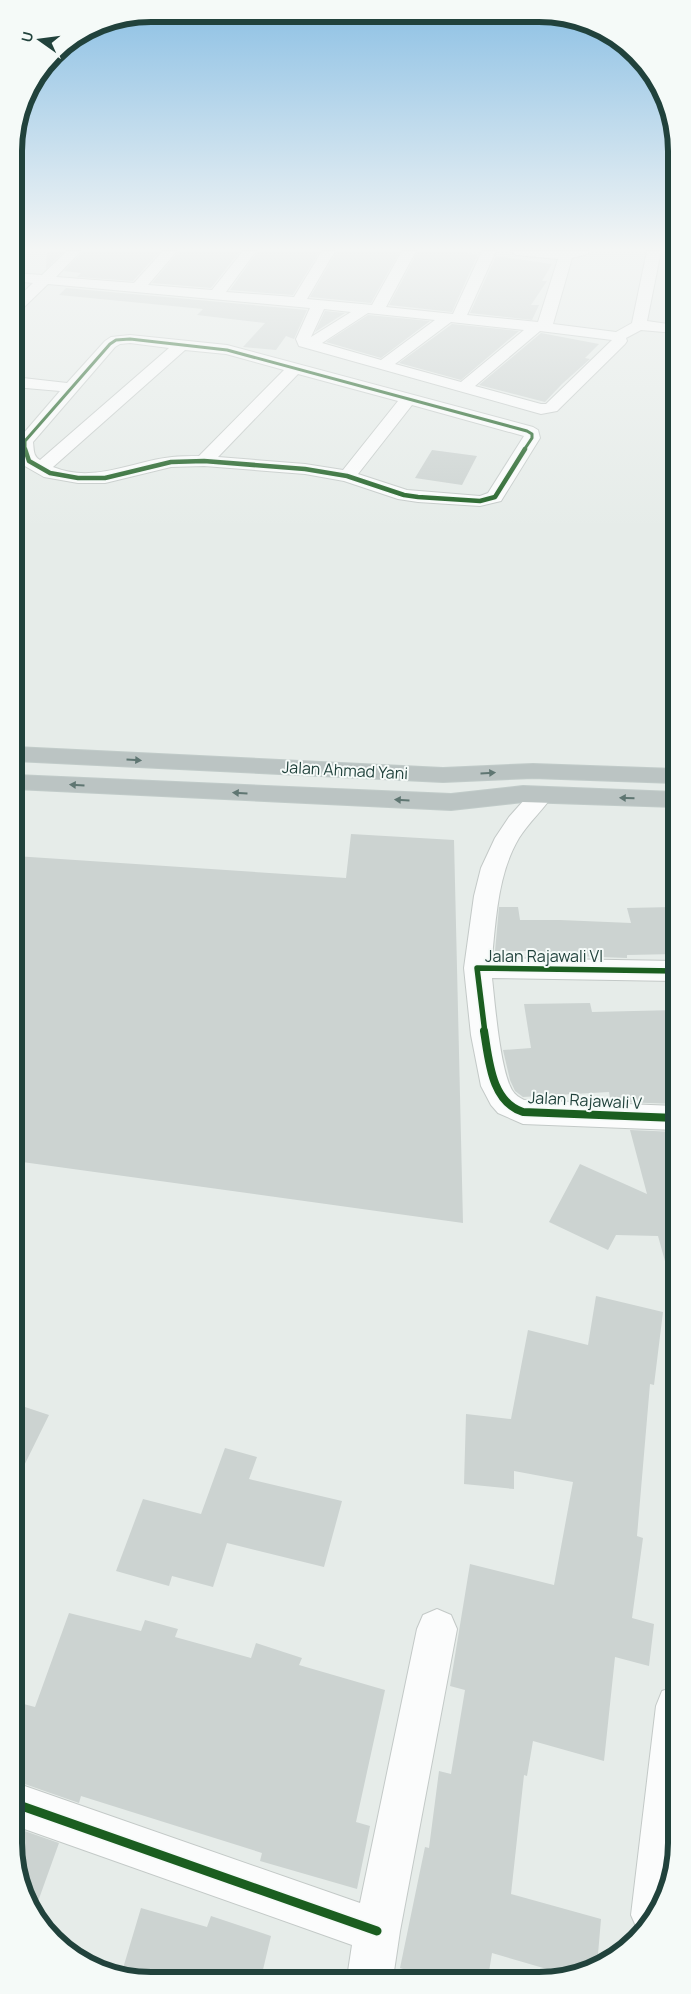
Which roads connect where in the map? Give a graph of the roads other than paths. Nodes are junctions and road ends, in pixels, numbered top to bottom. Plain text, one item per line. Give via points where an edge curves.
1 (110, 344) edge
2 (182, 344) joint
3 (414, 344) edge
4 (518, 344) edge
5 (617, 344) edge
6 (309, 345) edge
7 (382, 366) junction
8 (294, 368) junction
9 (23, 383) edge
10 (72, 388) junction
11 (463, 388) junction
12 (408, 399) junction
13 (204, 462) junction
14 (41, 469) junction
15 (347, 476) junction
16 (23, 754) edge
17 (668, 776) edge
18 (23, 782) edge
19 (532, 794) junction
20 (668, 800) edge
21 (477, 968) junction
22 (668, 971) edge
23 (486, 1035) joint
24 (668, 1118) edge
25 (437, 1629) dead end
26 (668, 1788) edge
27 (22, 1806) edge
28 (656, 1898) edge
29 (377, 1931) junction
30 (371, 1972) edge

1 - 10 street
2 - 8 street via 227,350
2 - 14 street
3 - 7 street
4 - 11 street
5 - 11 street via 551,408 541,409
6 - 7 street
7 - 11 street
8 - 12 street
8 - 13 street
9 - 10 street
10 - 14 street via 25,441 29,461
12 - 15 street
12 - 15 street via 527,431 532,438 495,497 488,501 404,495
13 - 14 street via 171,462 105,478 78,478
13 - 15 street
16 -> 17 highway, Jalan Ahmad Yani via 443,775 532,771
19 -> 18 highway via 451,802
20 -> 19 highway
19 - 21 street via 499,854 488,890
21 - 22 street, Jalan Rajawali VI
21 - 23 street, Jalan Rajawali VI
23 - 24 street, Jalan Rajawali V via 496,1086 502,1099 512,1108 523,1112
25 - 29 street
26 - 28 street
27 - 29 street
29 - 30 street

